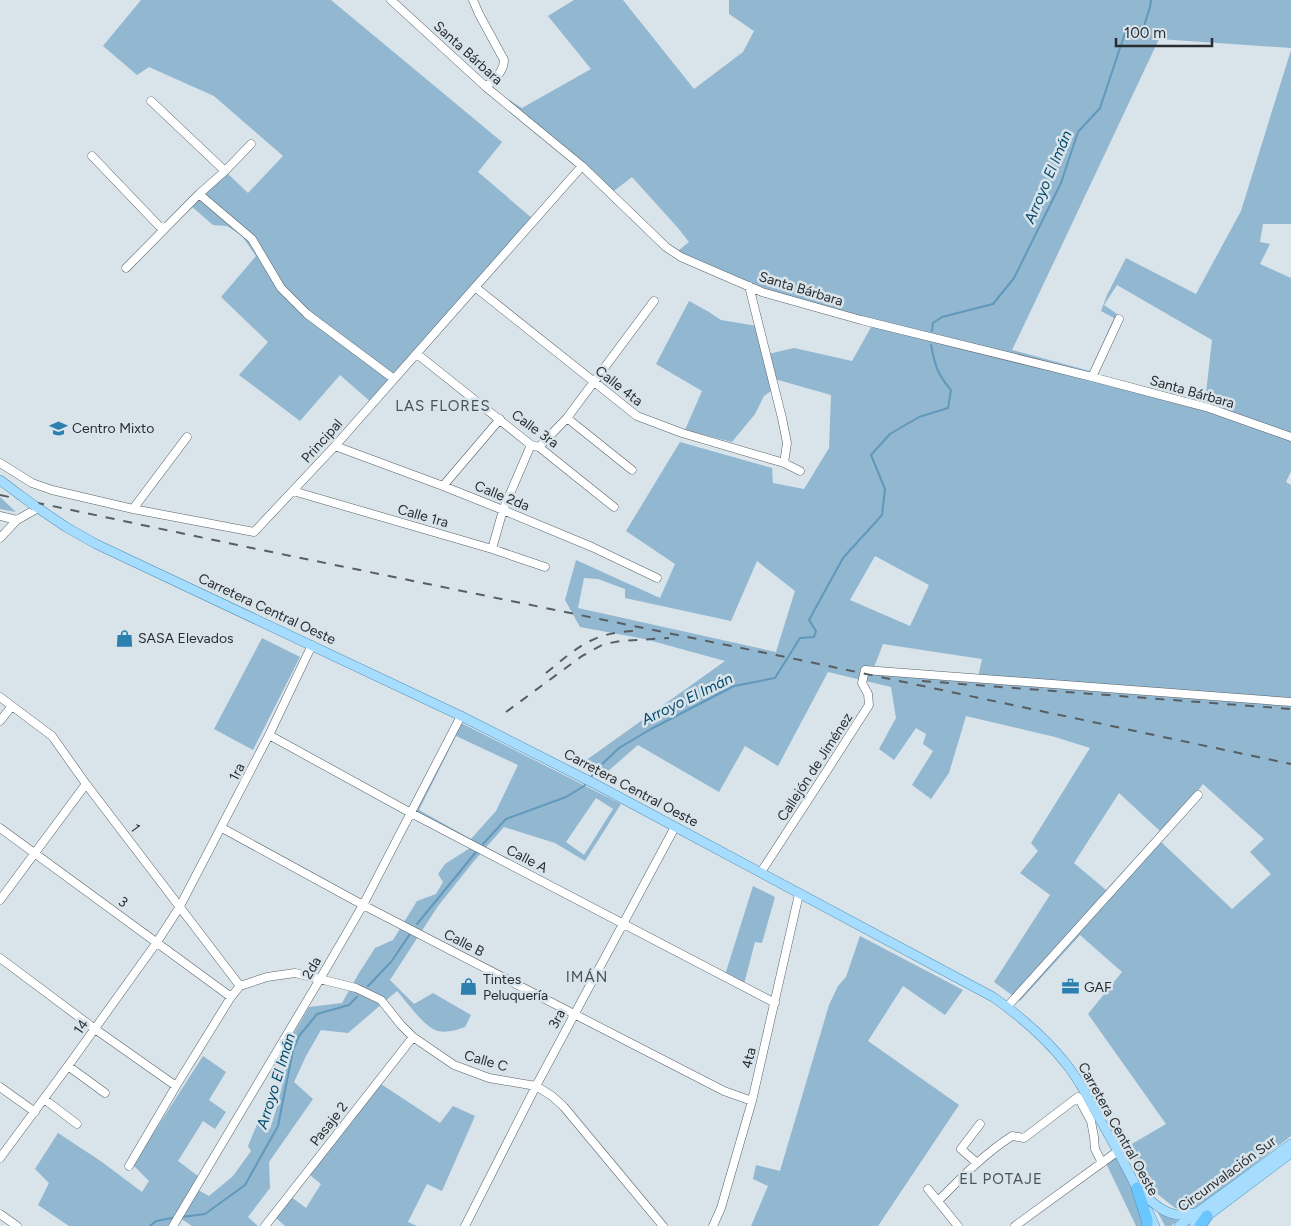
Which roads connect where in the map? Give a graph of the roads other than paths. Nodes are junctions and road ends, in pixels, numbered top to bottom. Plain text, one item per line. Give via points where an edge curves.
1 (391, 0) edge
2 (473, 0) edge
3 (486, 87) junction
4 (151, 101) dead end
5 (251, 144) dead end
6 (92, 156) dead end
7 (582, 166) junction
8 (225, 171) junction
9 (199, 194) junction
10 (165, 228) junction
11 (126, 268) dead end
12 (749, 286) junction
13 (475, 287) junction
14 (654, 300) dead end
15 (1119, 319) dead end
16 (417, 354) junction
17 (1092, 376) junction
18 (394, 379) junction
19 (593, 382) junction
20 (567, 418) junction
21 (500, 419) junction
22 (187, 437) dead end
23 (1291, 437) edge
24 (335, 446) junction
25 (535, 446) junction
26 (0, 463) edge
27 (784, 463) junction
28 (632, 470) dead end
29 (800, 470) dead end
30 (0, 480) edge
31 (443, 486) junction
32 (293, 491) junction
33 (36, 507) junction
34 (614, 507) dead end
35 (133, 509) junction
36 (503, 510) junction
37 (0, 516) edge
38 (17, 520) junction
39 (0, 538) edge
40 (492, 549) junction
41 (545, 567) dead end
42 (657, 578) dead end
43 (312, 645) junction
44 (0, 697) edge
45 (1291, 702) edge
46 (12, 706) junction
47 (461, 716) junction
48 (0, 721) edge
49 (269, 735) junction
50 (86, 784) junction
51 (1198, 795) dead end
52 (411, 813) junction
53 (675, 827) junction
54 (0, 828) edge
55 (222, 828) junction
56 (35, 853) junction
57 (760, 872) junction
58 (798, 894) junction
59 (0, 900) edge
60 (363, 905) junction
61 (180, 908) junction
62 (623, 923) junction
63 (157, 942) junction
64 (0, 958) edge
65 (320, 979) junction
66 (240, 986) junction
67 (231, 997) junction
68 (775, 1003) junction
69 (1007, 1007) junction
70 (574, 1014) junction
71 (95, 1029) junction
72 (413, 1037) junction
73 (68, 1066) junction
74 (176, 1086) junction
75 (536, 1086) junction
76 (0, 1087) edge
77 (105, 1093) dead end
78 (44, 1099) junction
79 (752, 1102) junction
80 (35, 1112) junction
81 (77, 1124) dead end
82 (980, 1124) dead end
83 (1291, 1144) edge
84 (1118, 1151) junction
85 (1291, 1153) edge
86 (0, 1158) edge
87 (977, 1163) junction
88 (1102, 1163) junction
89 (129, 1166) dead end
90 (1136, 1188) junction
91 (928, 1190) dead end
92 (938, 1201) junction
93 (1206, 1212) junction
94 (0, 1214) edge
95 (17, 1226) edge
96 (173, 1226) edge
97 (265, 1226) edge
98 (465, 1226) edge
99 (663, 1226) edge
100 (714, 1226) edge
101 (958, 1226) edge
102 (1015, 1226) edge
103 (1147, 1226) edge
104 (1155, 1226) edge
105 (1179, 1226) edge
106 (1194, 1226) edge
107 (1200, 1226) edge

1 - 3 street, Santa Bárbara
2 - 3 street via 504,60 500,73
3 - 7 street, Santa Bárbara
4 - 8 street
5 - 8 street
6 - 10 street via 159,226
7 - 12 street, Santa Bárbara via 666,247 681,257
7 - 13 street, Principal
8 - 9 street
9 - 10 street
9 - 18 street via 252,239 282,288 308,314
10 - 11 street
12 - 17 street, Santa Bárbara via 861,320
12 - 27 street via 787,443
13 - 16 street, Principal
13 - 19 street, Calle 4ta
14 - 19 street
15 - 17 street
16 - 18 street, Principal
16 - 21 street, Calle 3ra
17 - 23 street, Santa Bárbara via 1208,408
18 - 24 street, Principal
19 - 20 street
19 - 27 street, Calle 4ta via 637,416
20 - 25 street
20 - 28 street
21 - 25 street, Calle 3ra
21 - 31 street
22 - 35 street
24 - 31 street, Calle 2da
24 - 32 street, Principal
25 - 34 street, Calle 3ra
25 - 36 street
26 - 35 street, Principal via 32,483 52,490
27 - 29 street, Calle 4ta
30 - 33 main road, Carretera Central Oeste, bridge
31 - 36 street, Calle 2da
32 - 35 street, Principal via 254,532
32 - 40 street, Calle 1ra
33 - 38 street
33 - 43 main road, Carretera Central Oeste via 96,544
36 - 40 street
36 - 42 street, Calle 2da via 592,546
37 - 38 street
38 - 39 street
40 - 41 street, Calle 1ra
43 - 47 main road, Carretera Central Oeste
43 - 49 street, 1ra
44 - 46 street, 1
45 - 57 street, Callejón de Jiménez via 865,670 862,683 869,705
46 - 48 street
46 - 50 street, 1 via 52,736
47 - 52 street, 2da
47 - 53 main road, Carretera Central Oeste
49 - 52 street, Calle A
49 - 55 street, 1ra
50 - 56 street
50 - 61 street, 1
51 - 69 street
52 - 60 street, 2da
52 - 62 street, Calle A
53 - 57 main road, Carretera Central Oeste
53 - 62 street, 3ra
54 - 56 street, 3
55 - 60 street, Calle B
55 - 61 street, 1ra
56 - 59 street
56 - 63 street, 3
57 - 58 main road, Carretera Central Oeste
58 - 68 street, 4ta
58 - 69 main road, Carretera Central Oeste
60 - 65 street, 2da
60 - 70 street, Calle B
61 - 63 street, 14
61 - 66 street, 1
62 - 68 street, Calle A
62 - 70 street, 3ra
63 - 67 street, 3
63 - 71 street, 14
64 - 71 street
65 - 66 street, Calle C via 296,973 267,977
65 - 72 street, Calle C via 356,988 381,1000
65 - 96 street, 2da
66 - 67 street
67 - 74 street
68 - 79 street, 4ta
69 - 84 main road, Carretera Central Oeste via 1067,1066
70 - 75 street, 3ra
70 - 79 street, Calle B via 724,1091
71 - 73 street, 14
71 - 74 street
72 - 75 street, Calle C via 454,1065 489,1078
72 - 97 street, Pasaje 2
73 - 77 street
73 - 78 street, 14
74 - 89 street
75 - 98 street, 3ra
75 - 99 street, Calle C via 564,1107
76 - 80 street
78 - 80 street, 14
78 - 81 street
79 - 100 street, 4ta
80 - 86 street, 14
82 - 87 street via 960,1149
83 - 93 main road, Circunvalación Sur
84 - 88 street
84 - 90 main road, Carretera Central Oeste
85 - 93 main road, Circunvalación Sur
87 - 88 street via 1012,1136 1024,1138 1078,1097 1091,1121 1095,1150
87 - 92 street
88 - 102 street
90 - 93 main road via 1166,1212 1184,1216
90 - 103 highway
90 - 104 main road, Carretera Central Oeste
91 - 92 street
92 - 101 street
93 - 105 main road, Circunvalación Sur
93 - 106 main road, Circunvalación Sur
93 - 107 highway
94 - 95 street

